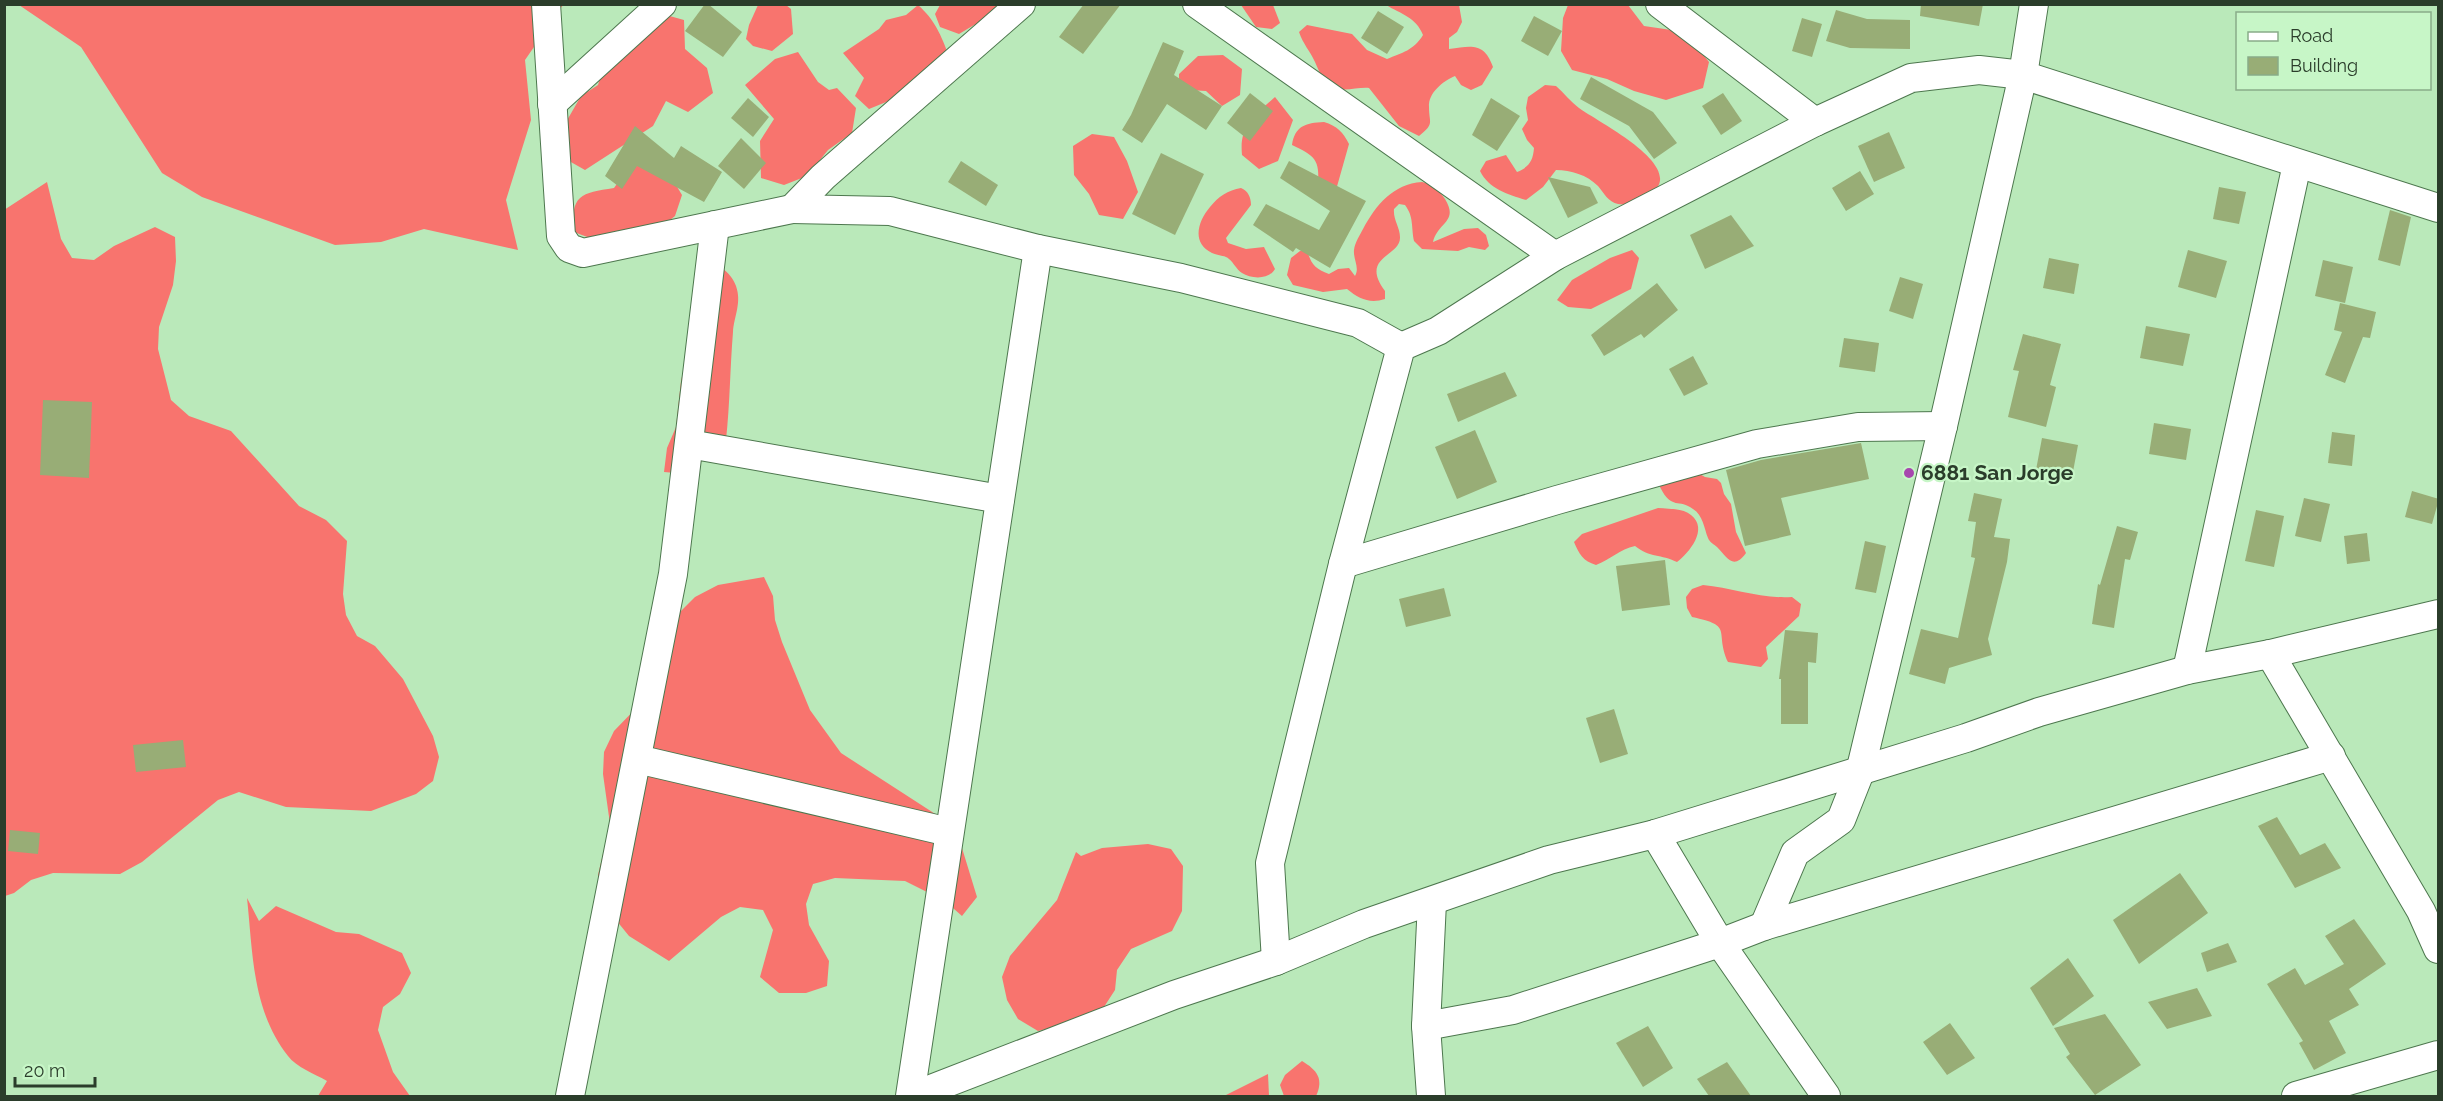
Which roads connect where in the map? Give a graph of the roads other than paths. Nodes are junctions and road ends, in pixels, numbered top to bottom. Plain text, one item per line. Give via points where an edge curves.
1 (546, 4) edge
2 (662, 4) edge
3 (1021, 4) edge
4 (1197, 4) edge
5 (1660, 4) edge
6 (2034, 4) edge
7 (2023, 75) junction
8 (552, 104) junction
9 (1815, 122) junction
10 (2297, 164) junction
11 (2439, 208) edge
12 (792, 209) junction
13 (715, 225) junction
14 (1038, 249) junction
15 (1555, 256) junction
16 (1401, 347) junction
17 (1943, 426) junction
18 (689, 444) junction
19 (1000, 500) junction
20 (1343, 564) junction
21 (2439, 614) edge
22 (2270, 654) junction
23 (2187, 670) junction
24 (2331, 756) junction
25 (637, 759) junction
26 (1860, 772) junction
27 (949, 832) junction
28 (1655, 834) junction
29 (1432, 902) junction
30 (1764, 926) junction
31 (1720, 943) junction
32 (2439, 949) edge
33 (1276, 961) junction
34 (1426, 1026) junction
35 (2439, 1055) edge
36 (570, 1096) edge
37 (911, 1096) edge
38 (1431, 1096) edge
39 (1826, 1096) edge
40 (2296, 1096) edge

1 - 8 street
2 - 8 street
3 - 12 street via 823,177
4 - 15 street
5 - 9 street
6 - 7 street
7 - 9 street via 1979,70 1911,78
7 - 10 street
7 - 17 street
8 - 13 street via 561,236 569,248 583,252
9 - 15 street
10 - 11 street
10 - 23 street
12 - 13 street
12 - 14 street via 890,211
13 - 18 street
14 - 16 street via 1181,278 1358,323
14 - 19 street
15 - 16 street via 1438,331
16 - 20 street
17 - 20 street via 1858,427 1756,444
17 - 26 street
18 - 19 street
18 - 25 street via 673,574
19 - 27 street
20 - 33 street via 1270,863
21 - 22 street
22 - 23 street
22 - 24 street
23 - 26 street via 2039,712
24 - 30 street
24 - 32 street
25 - 27 street
25 - 36 street
26 - 28 street
26 - 30 street via 1841,820 1795,854
27 - 37 street
28 - 29 street via 1549,860
28 - 31 street
29 - 33 street via 1364,924
29 - 34 street
30 - 31 street
31 - 34 street via 1513,1010
31 - 39 street
33 - 37 street via 1174,995
34 - 38 street
35 - 40 street

